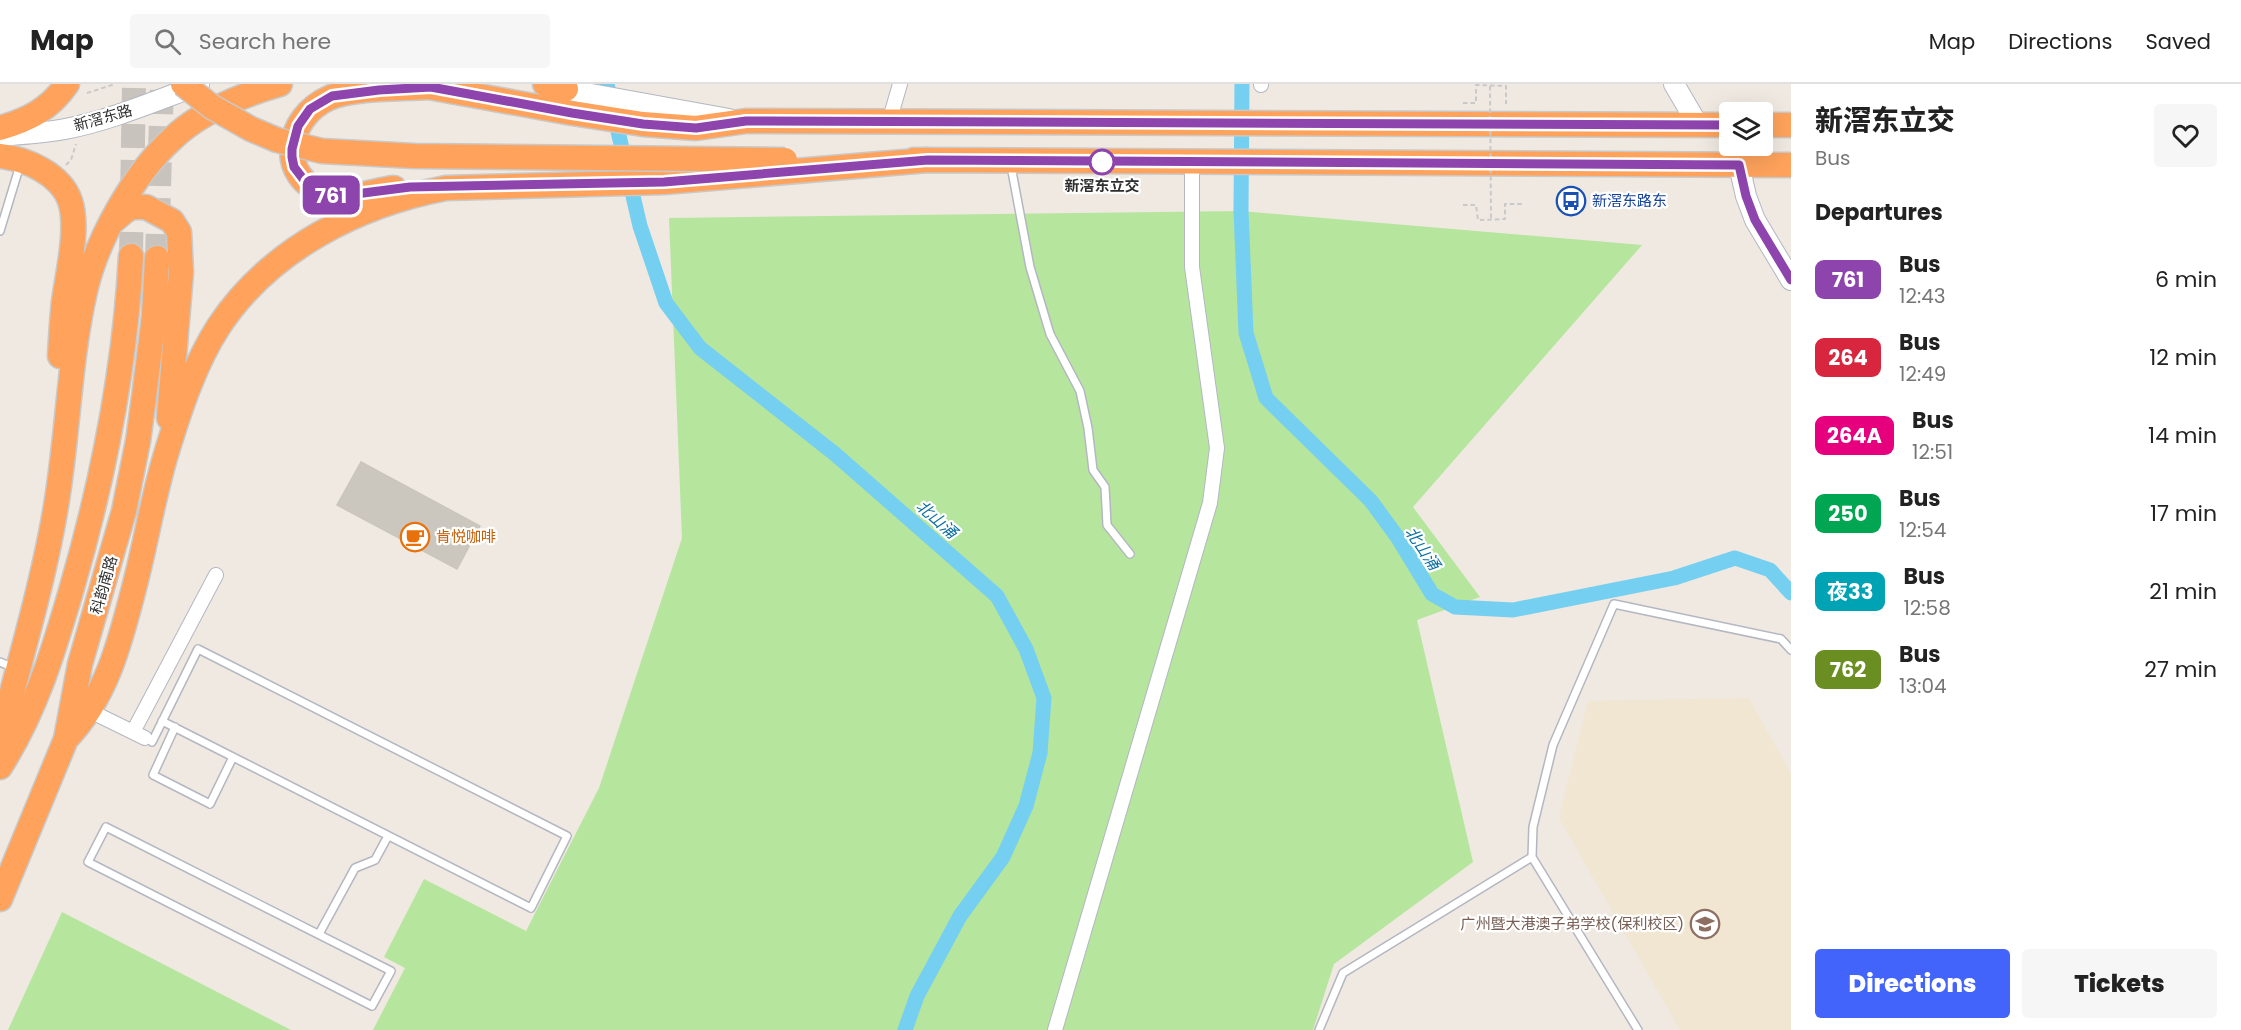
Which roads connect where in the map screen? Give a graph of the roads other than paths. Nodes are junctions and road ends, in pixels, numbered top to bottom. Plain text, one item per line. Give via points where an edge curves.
1 (183, 84) edge
2 (201, 84) edge
3 (280, 84) edge
4 (537, 84) edge
5 (900, 84) edge
6 (1674, 84) edge
7 (422, 86) edge
8 (556, 87) edge
9 (77, 88) edge
10 (644, 114) junction
11 (889, 122) junction
12 (1698, 125) junction
13 (1719, 125) edge
14 (1773, 125) edge
15 (1791, 125) edge
16 (0, 128) edge
17 (0, 136) edge
18 (10, 158) edge
19 (928, 160) junction
20 (1010, 161) junction
21 (1203, 163) junction
22 (1739, 165) junction
23 (1791, 165) edge
24 (446, 188) junction
25 (112, 222) junction
26 (0, 231) edge
27 (131, 256) tunnel mouth
28 (157, 258) tunnel mouth
29 (1791, 280) edge
30 (166, 453) junction
31 (60, 464) junction
32 (1130, 554) dead end
33 (216, 575) dead end
34 (1791, 650) edge
35 (9, 666) edge
36 (90, 711) junction
37 (162, 721) junction
38 (175, 727) junction
39 (144, 737) junction
40 (0, 739) edge
41 (66, 739) junction
42 (165, 748) junction
43 (233, 757) junction
44 (0, 767) edge
45 (388, 836) junction
46 (1532, 857) junction
47 (0, 899) edge
48 (320, 934) junction
49 (1055, 1030) edge
50 (1319, 1030) edge
51 (1638, 1030) edge

1 - 19 highway, bridge via 212,107 251,129 277,140 346,154
2 - 17 street, 新滘东路 via 65,129
3 - 25 highway via 231,101 172,138 141,174
4 - 8 street
5 - 11 street
6 - 12 street
7 - 10 highway via 572,113
7 - 24 highway via 347,93 319,102 298,126 292,149 294,167 316,190 328,194 353,196 393,188
8 - 10 street
9 - 16 highway via 30,118
10 - 11 highway via 696,128 746,121
11 - 12 highway
12 - 13 highway
14 - 15 highway
18 - 26 lane
18 - 31 highway via 56,180 70,200 73,213 58,388
19 - 20 highway
19 - 24 highway via 664,182
20 - 21 highway
20 - 32 lane via 1030,267 1050,334 1080,391 1093,470 1105,487 1107,525
21 - 22 highway
21 - 49 street via 1192,267 1217,448 1210,502
22 - 23 highway
22 - 29 street via 1755,220
24 - 30 highway via 397,199 358,214 291,252 263,275 219,327 189,385
25 - 30 highway via 132,207 146,207 172,221 179,232 181,272
25 - 31 highway via 86,289
27 - 44 highway, 科韵南路 via 116,402 90,525 39,693
28 - 41 highway, 科韵南路 via 150,354 133,470 116,545 77,674
30 - 36 highway via 112,664
31 - 35 highway via 51,538
33 - 39 street
34 - 46 lane via 1781,639 1614,604 1553,745 1533,827
35 - 40 highway
36 - 39 street
36 - 41 highway
37 - 38 lane
37 - 39 lane
37 - 45 lane via 198,649 567,836 531,908
38 - 42 lane
38 - 43 lane
39 - 42 lane
41 - 47 highway, 科韵南路
42 - 43 lane via 153,775 210,804
43 - 45 lane
45 - 48 lane via 375,860 355,868
46 - 50 lane via 1343,973
46 - 51 lane
48 - 48 lane via 391,971 372,1006 88,862 106,827

